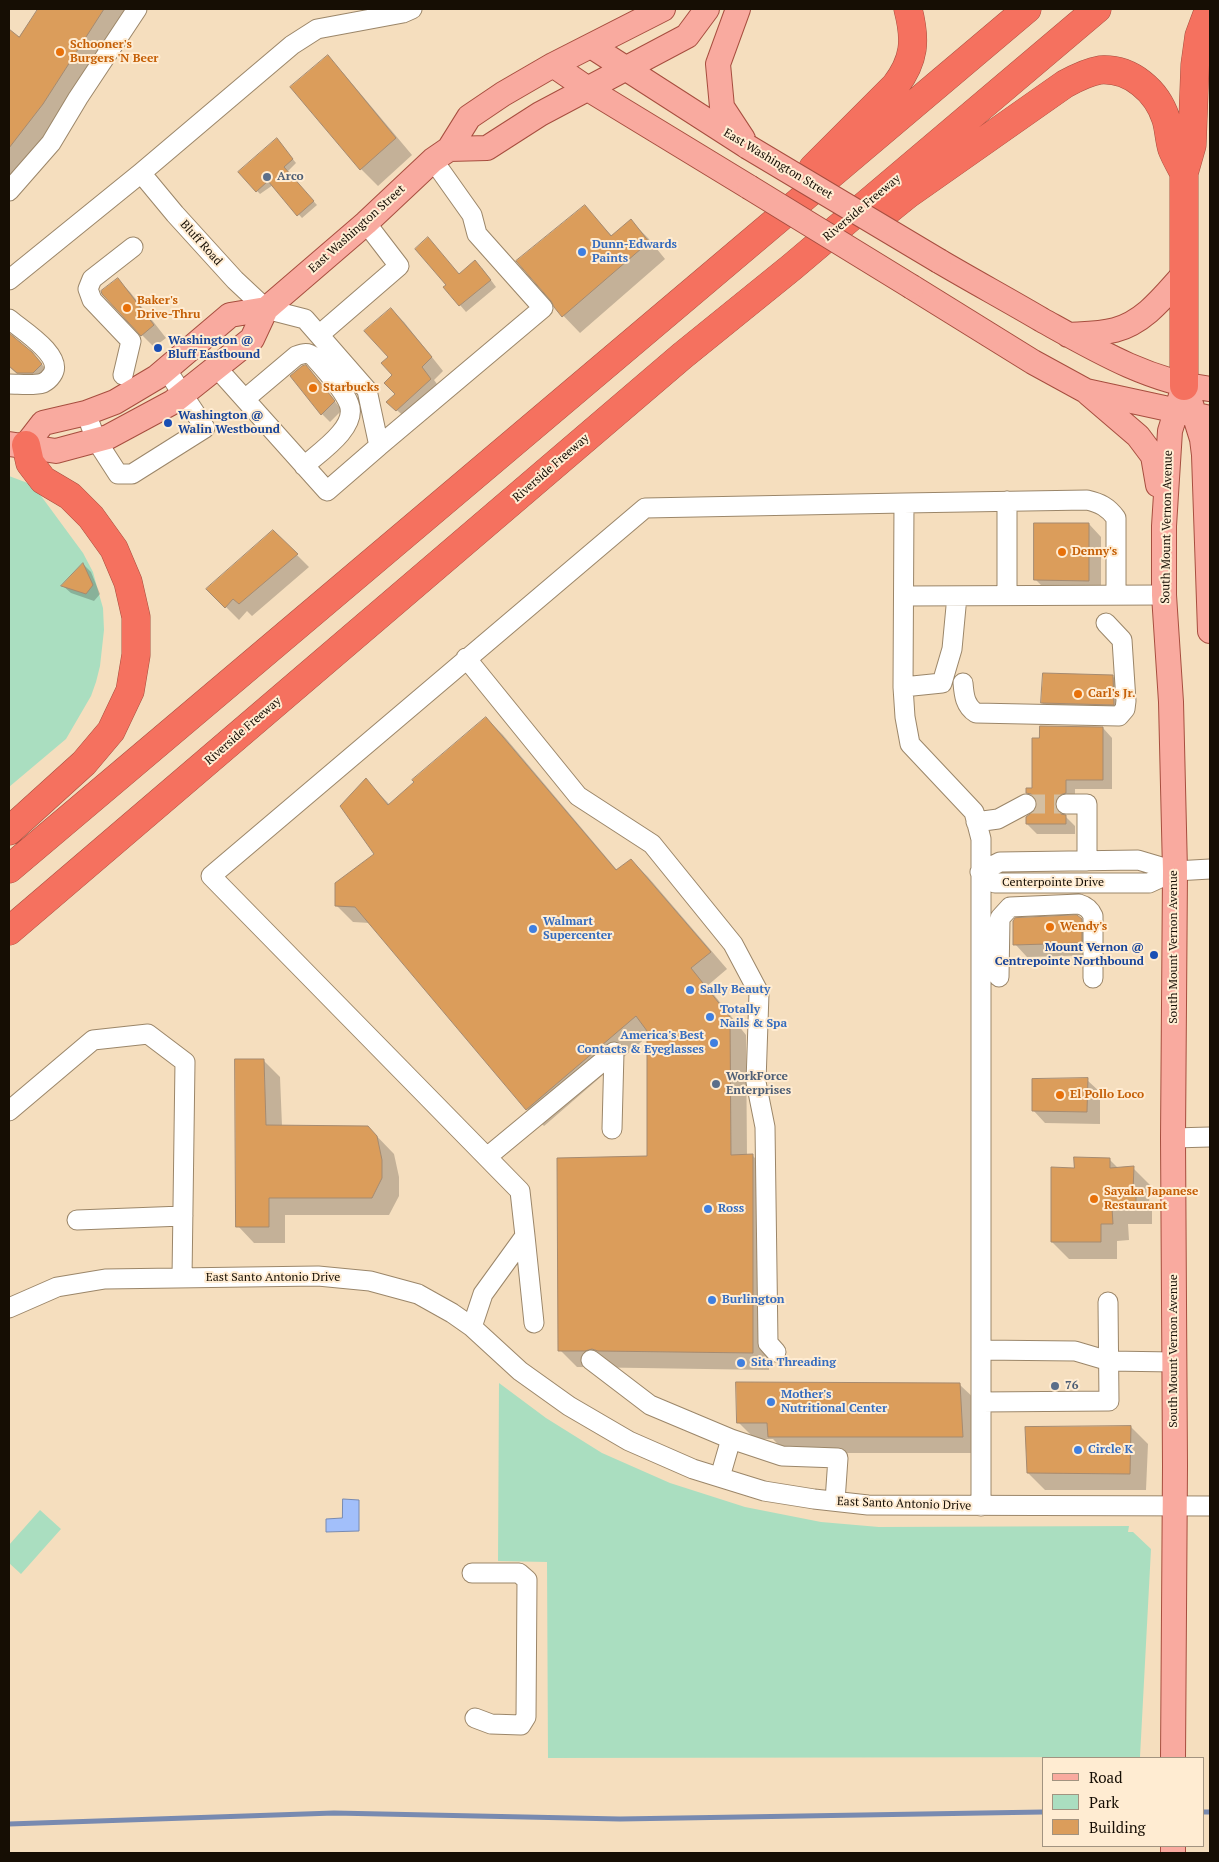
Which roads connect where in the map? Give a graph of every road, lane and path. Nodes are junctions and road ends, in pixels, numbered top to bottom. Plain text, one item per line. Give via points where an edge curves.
1 (137, 9) edge
2 (412, 9) edge
3 (663, 9) edge
4 (707, 9) edge
5 (738, 9) edge
6 (908, 9) edge
7 (1028, 9) edge
8 (1097, 9) edge
9 (1209, 9) edge
10 (591, 46) junction
11 (553, 64) junction
12 (624, 69) junction
13 (588, 89) junction
14 (748, 147) junction
15 (441, 155) junction
16 (141, 173) junction
17 (1184, 173) junction
18 (9, 191) edge
19 (366, 223) junction
20 (133, 247) dead end
21 (1184, 274) junction
22 (9, 280) edge
23 (686, 296) junction
24 (266, 309) junction
25 (9, 319) edge
26 (319, 335) junction
27 (1068, 335) junction
28 (682, 356) junction
29 (216, 367) junction
30 (166, 369) junction
31 (123, 375) dead end
32 (9, 384) edge
33 (1086, 392) junction
34 (183, 393) junction
35 (245, 399) junction
36 (1195, 404) edge
37 (86, 413) junction
38 (96, 440) junction
39 (18, 444) edge
40 (379, 446) junction
41 (304, 466) junction
42 (1007, 501) junction
43 (904, 503) junction
44 (1164, 526) junction
45 (1209, 586) edge
46 (1007, 595) junction
47 (1116, 595) junction
48 (1164, 595) junction
49 (904, 596) junction
50 (956, 596) junction
51 (1106, 623) dead end
52 (1210, 631) edge
53 (466, 658) junction
54 (963, 683) dead end
55 (903, 687) junction
56 (1026, 804) tunnel mouth
57 (1066, 804) tunnel mouth
58 (976, 822) junction
59 (9, 831) edge
60 (1087, 860) junction
61 (9, 869) edge
62 (1210, 869) edge
63 (1175, 871) junction
64 (980, 872) junction
65 (9, 931) edge
66 (999, 977) dead end
67 (1093, 978) dead end
68 (9, 1111) edge
69 (612, 1129) dead end
70 (1210, 1137) edge
71 (1173, 1138) junction
72 (487, 1157) junction
73 (183, 1216) junction
74 (77, 1220) dead end
75 (525, 1236) junction
76 (182, 1278) junction
77 (483, 1294) junction
78 (1108, 1302) dead end
79 (9, 1308) edge
80 (452, 1313) junction
81 (534, 1323) dead end
82 (472, 1327) junction
83 (981, 1350) junction
84 (776, 1352) dead end
85 (591, 1360) dead end
86 (1109, 1361) junction
87 (1174, 1362) junction
88 (981, 1402) junction
89 (731, 1439) junction
90 (720, 1477) junction
91 (836, 1501) junction
92 (981, 1506) junction
93 (1210, 1506) edge
94 (1174, 1507) junction
95 (472, 1573) dead end
96 (475, 1718) dead end
97 (1173, 1757) edge

1 - 18 street via 51,143
2 - 16 street via 317,29 292,45
3 - 10 main road
4 - 12 main road via 687,36
5 - 14 main road via 718,64 722,107
6 - 23 highway via 914,30 912,48 908,64 895,86
7 - 23 highway
8 - 28 highway, Riverside Freeway
9 - 17 highway via 1199,36 1192,145
10 - 11 main road, East Washington Street
10 - 12 main road, East Washington Street
11 - 13 main road
11 - 15 main road, East Washington Street via 469,117
12 - 13 main road
12 - 14 main road, East Washington Street
13 - 15 main road via 486,148
13 - 33 main road, bridge
14 - 27 main road, East Washington Street, bridge
15 - 19 main road, East Washington Street
15 - 40 street via 472,215 477,234 543,308
16 - 22 street
16 - 24 street, Bluff Road via 235,280
17 - 21 highway
17 - 28 highway via 1173,150 1166,118 1158,101 1137,78 1101,70 1085,74 1065,84 907,195 766,309
19 - 24 main road, East Washington Street
19 - 26 street via 399,266
20 - 31 street via 92,279 88,289 92,300 130,341
21 - 27 main road via 1156,305 1129,326 1114,331
21 - 36 highway
23 - 61 highway
24 - 26 street via 305,318
24 - 29 main road, East Washington Street via 252,340
24 - 30 main road via 230,315
25 - 32 street via 49,352 55,364 51,378 43,383
26 - 40 street via 367,390
27 - 36 main road, East Washington Street
28 - 65 highway, Riverside Freeway
29 - 34 main road, East Washington Street
29 - 35 street
30 - 34 street
30 - 37 main road via 115,402
33 - 36 main road
33 - 44 main road via 1138,436 1153,456
34 - 38 main road, East Washington Street via 137,422
34 - 38 street via 205,428 132,474 118,474
35 - 41 street
35 - 41 street via 296,356 303,353 314,357 347,398 350,420 339,436
36 - 44 main road, South Mount Vernon Avenue via 1170,431
36 - 45 main road via 1204,455
37 - 38 street
37 - 39 main road via 43,423
38 - 39 main road, East Washington Street via 56,451
39 - 59 highway via 43,480 70,496 91,517 114,549 128,582 136,617 136,655 130,691 112,731 84,764
40 - 41 street via 327,491
42 - 43 street
42 - 46 street
42 - 47 street via 1087,500 1100,502 1111,510 1116,518
43 - 49 street
43 - 53 street via 645,508
44 - 48 main road, South Mount Vernon Avenue
45 - 52 main road
46 - 47 street
46 - 50 street
47 - 48 street
48 - 63 main road, South Mount Vernon Avenue via 1171,702
49 - 50 street
49 - 55 street
50 - 55 street via 952,649 942,683
51 - 54 street via 1122,640 1126,701 1119,716 976,713 965,699
53 - 72 street via 211,876
53 - 84 street via 578,796 652,844 733,944 759,993 756,1082 765,1127 768,1343
55 - 58 street via 910,744 974,812
56 - 58 street via 998,819
57 - 60 street via 1087,804
58 - 64 street via 980,839
60 - 63 street, Centerpointe Drive via 1138,860
60 - 64 street, Centerpointe Drive via 1000,862
62 - 63 street, Centerpointe Drive
63 - 64 street, Centerpointe Drive via 1149,883 995,884
63 - 71 main road, South Mount Vernon Avenue
64 - 83 street
66 - 67 street via 1000,918 1004,911 1010,907 1079,904 1090,910 1093,916
68 - 73 street via 93,1040 148,1034 185,1062
69 - 72 street via 614,1052
70 - 71 street
71 - 87 main road, South Mount Vernon Avenue
72 - 75 street via 520,1191
73 - 74 street
73 - 76 street
75 - 77 street
75 - 81 street
76 - 79 street, East Santo Antonio Drive via 105,1279 56,1287
76 - 80 street, East Santo Antonio Drive via 318,1276 370,1281 418,1294
77 - 80 street
77 - 82 street
78 - 86 street
80 - 82 street, East Santo Antonio Drive
82 - 90 street, East Santo Antonio Drive via 520,1371 569,1406 630,1441 693,1469
83 - 86 street via 1075,1350
83 - 88 street
85 - 89 street via 650,1404
86 - 87 street
86 - 88 street via 1109,1402
87 - 94 main road, South Mount Vernon Avenue
88 - 92 street
89 - 90 street
89 - 91 street via 782,1456 838,1458
90 - 91 street, East Santo Antonio Drive via 764,1491
91 - 92 street, East Santo Antonio Drive via 868,1505
92 - 94 street, East Santo Antonio Drive
93 - 94 street, East Santo Antonio Drive
94 - 97 main road, South Mount Vernon Avenue
95 - 96 street via 519,1574 527,1580 526,1718 521,1725 491,1724

